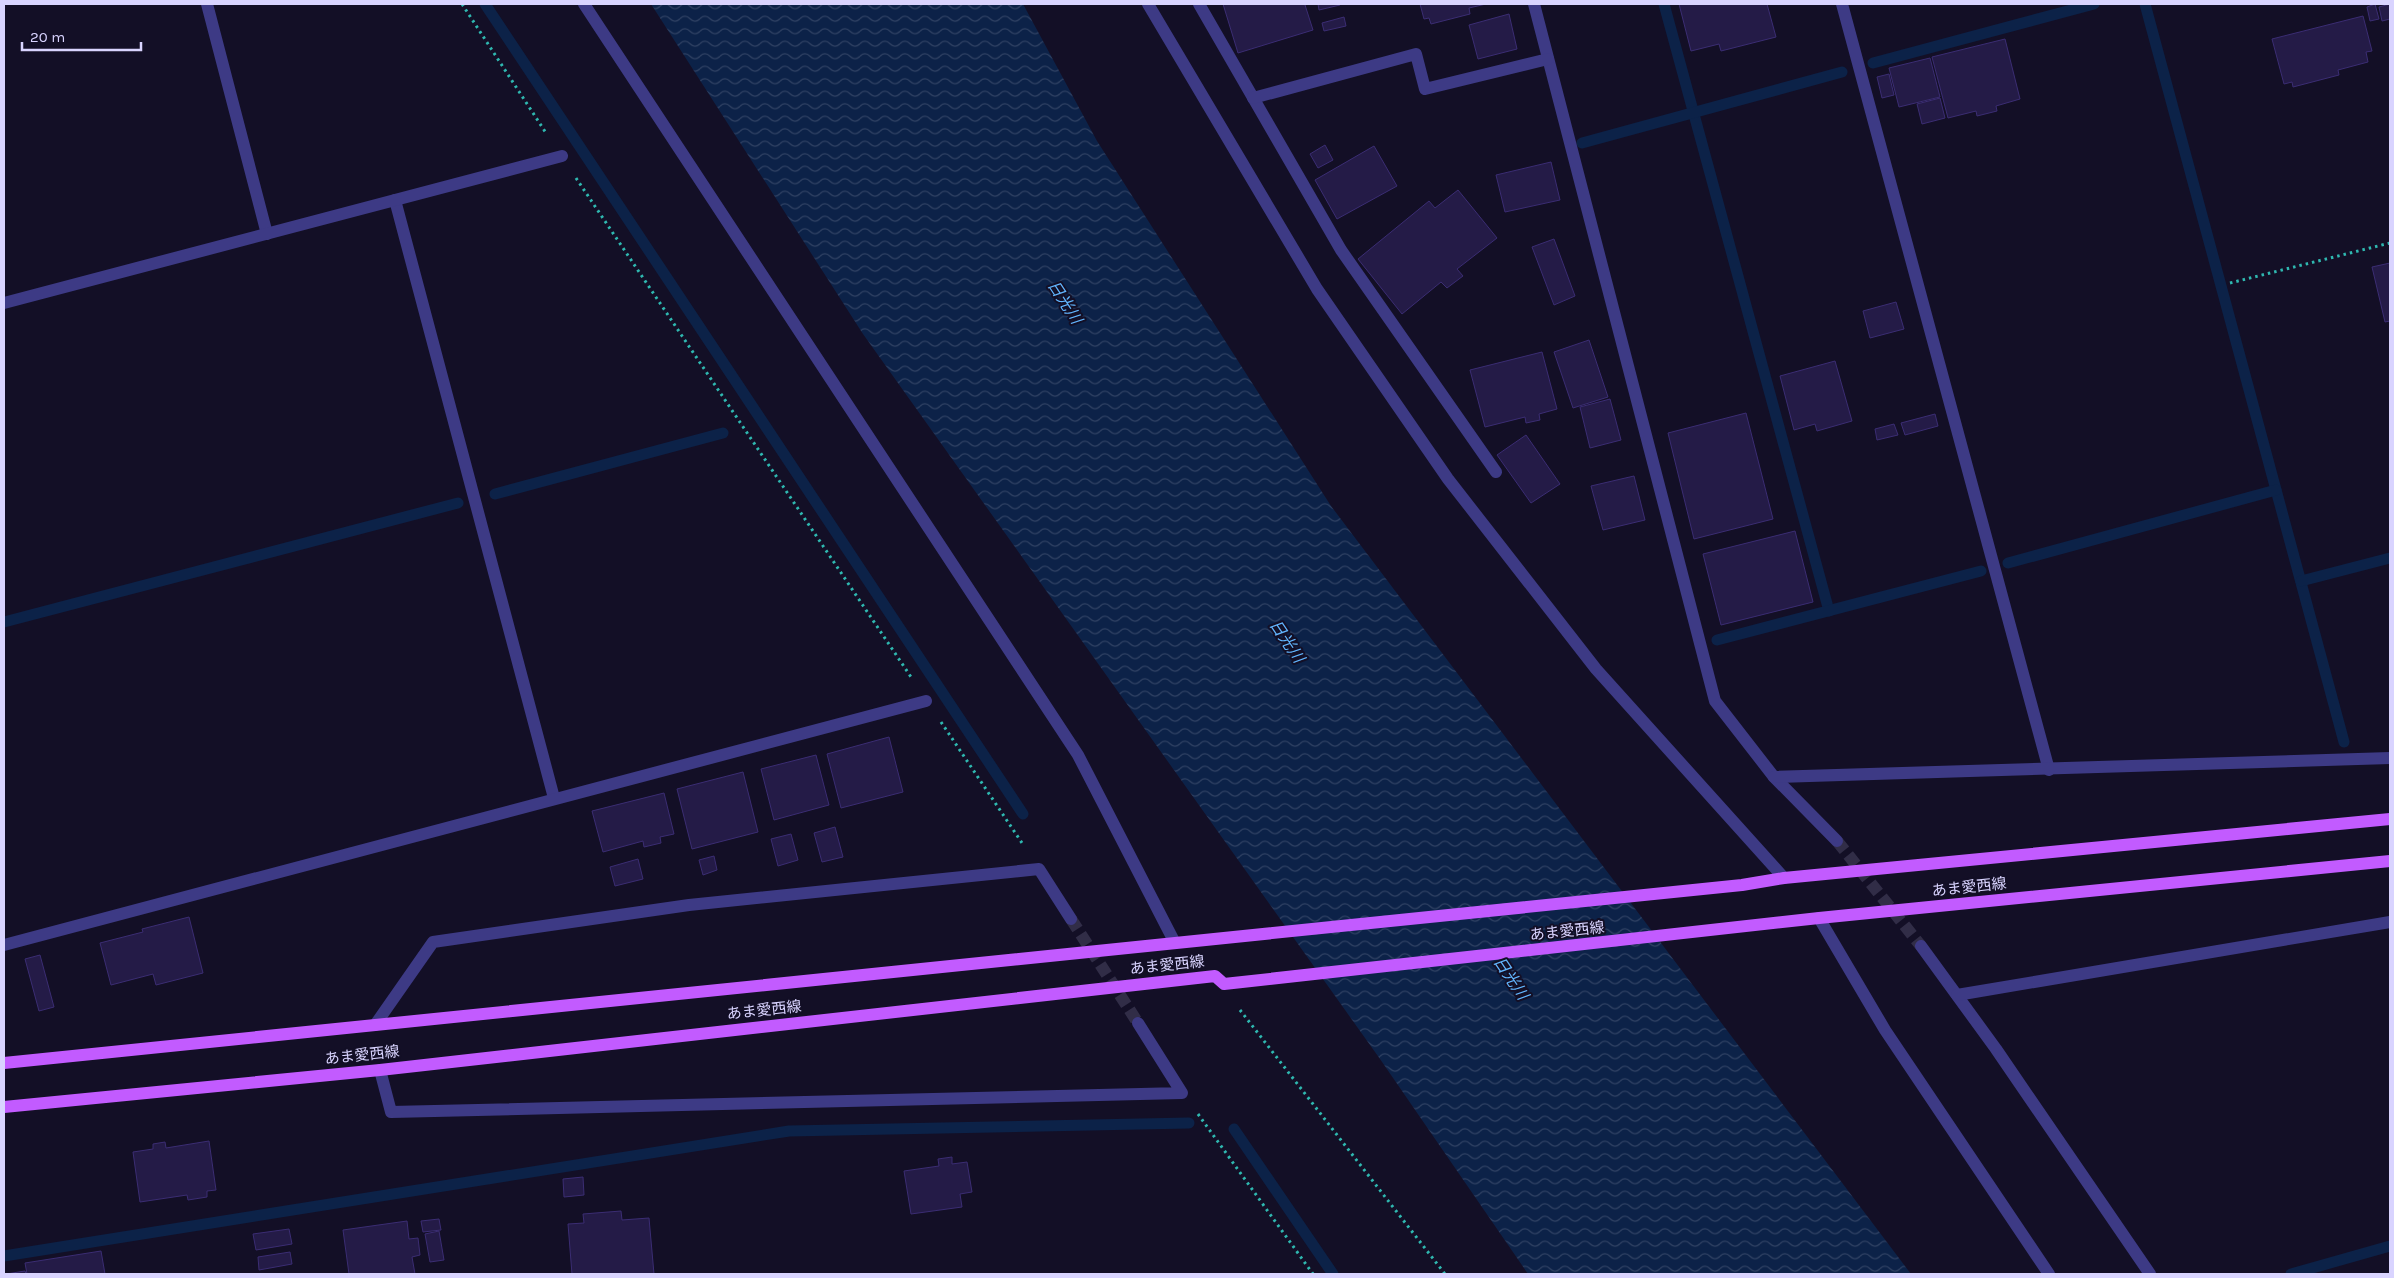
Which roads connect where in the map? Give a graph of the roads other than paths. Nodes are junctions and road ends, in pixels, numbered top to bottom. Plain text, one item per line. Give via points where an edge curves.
1 (207, 4) edge
2 (584, 4) edge
3 (1148, 4) edge
4 (1199, 4) edge
5 (1534, 4) edge
6 (1842, 4) edge
7 (1548, 60) junction
8 (1253, 98) junction
9 (562, 156) road end
10 (394, 200) junction
11 (267, 234) junction
12 (4, 303) edge
13 (1496, 472) dead end
14 (926, 701) road end
15 (2390, 758) edge
16 (2049, 770) junction
17 (1774, 777) junction
18 (554, 798) junction
19 (2390, 818) edge
20 (1838, 841) tunnel mouth
21 (2390, 861) edge
22 (1784, 878) junction
23 (1819, 918) junction
24 (1071, 919) tunnel mouth
25 (2390, 922) edge
26 (1175, 943) junction
27 (4, 945) edge
28 (1920, 946) tunnel mouth
29 (1957, 995) junction
30 (1138, 1023) tunnel mouth
31 (374, 1025) junction
32 (4, 1063) edge
33 (380, 1070) junction
34 (4, 1107) edge
35 (2049, 1274) edge
36 (2150, 1274) edge

1 - 11 street
2 - 26 street via 1078,756
3 - 22 street via 1317,289 1448,478 1596,669
4 - 8 street
5 - 7 street
6 - 16 street
7 - 8 street via 1426,89 1416,54
7 - 17 street via 1715,701
8 - 13 street via 1341,250
9 - 10 street
10 - 11 street
10 - 18 street
11 - 12 street
14 - 18 street
15 - 16 street
16 - 17 street
17 - 20 street
18 - 27 street
19 - 22 main road, あま愛西線
21 - 23 main road, あま愛西線
22 - 26 main road, あま愛西線 via 1742,885
23 - 33 main road, あま愛西線
23 - 35 street via 1885,1030
24 - 31 street via 1039,869 689,905 433,942
25 - 29 street
26 - 31 main road, あま愛西線
28 - 29 street
29 - 36 street
30 - 33 street via 1182,1093 391,1112
31 - 32 main road, あま愛西線
33 - 34 main road, あま愛西線

